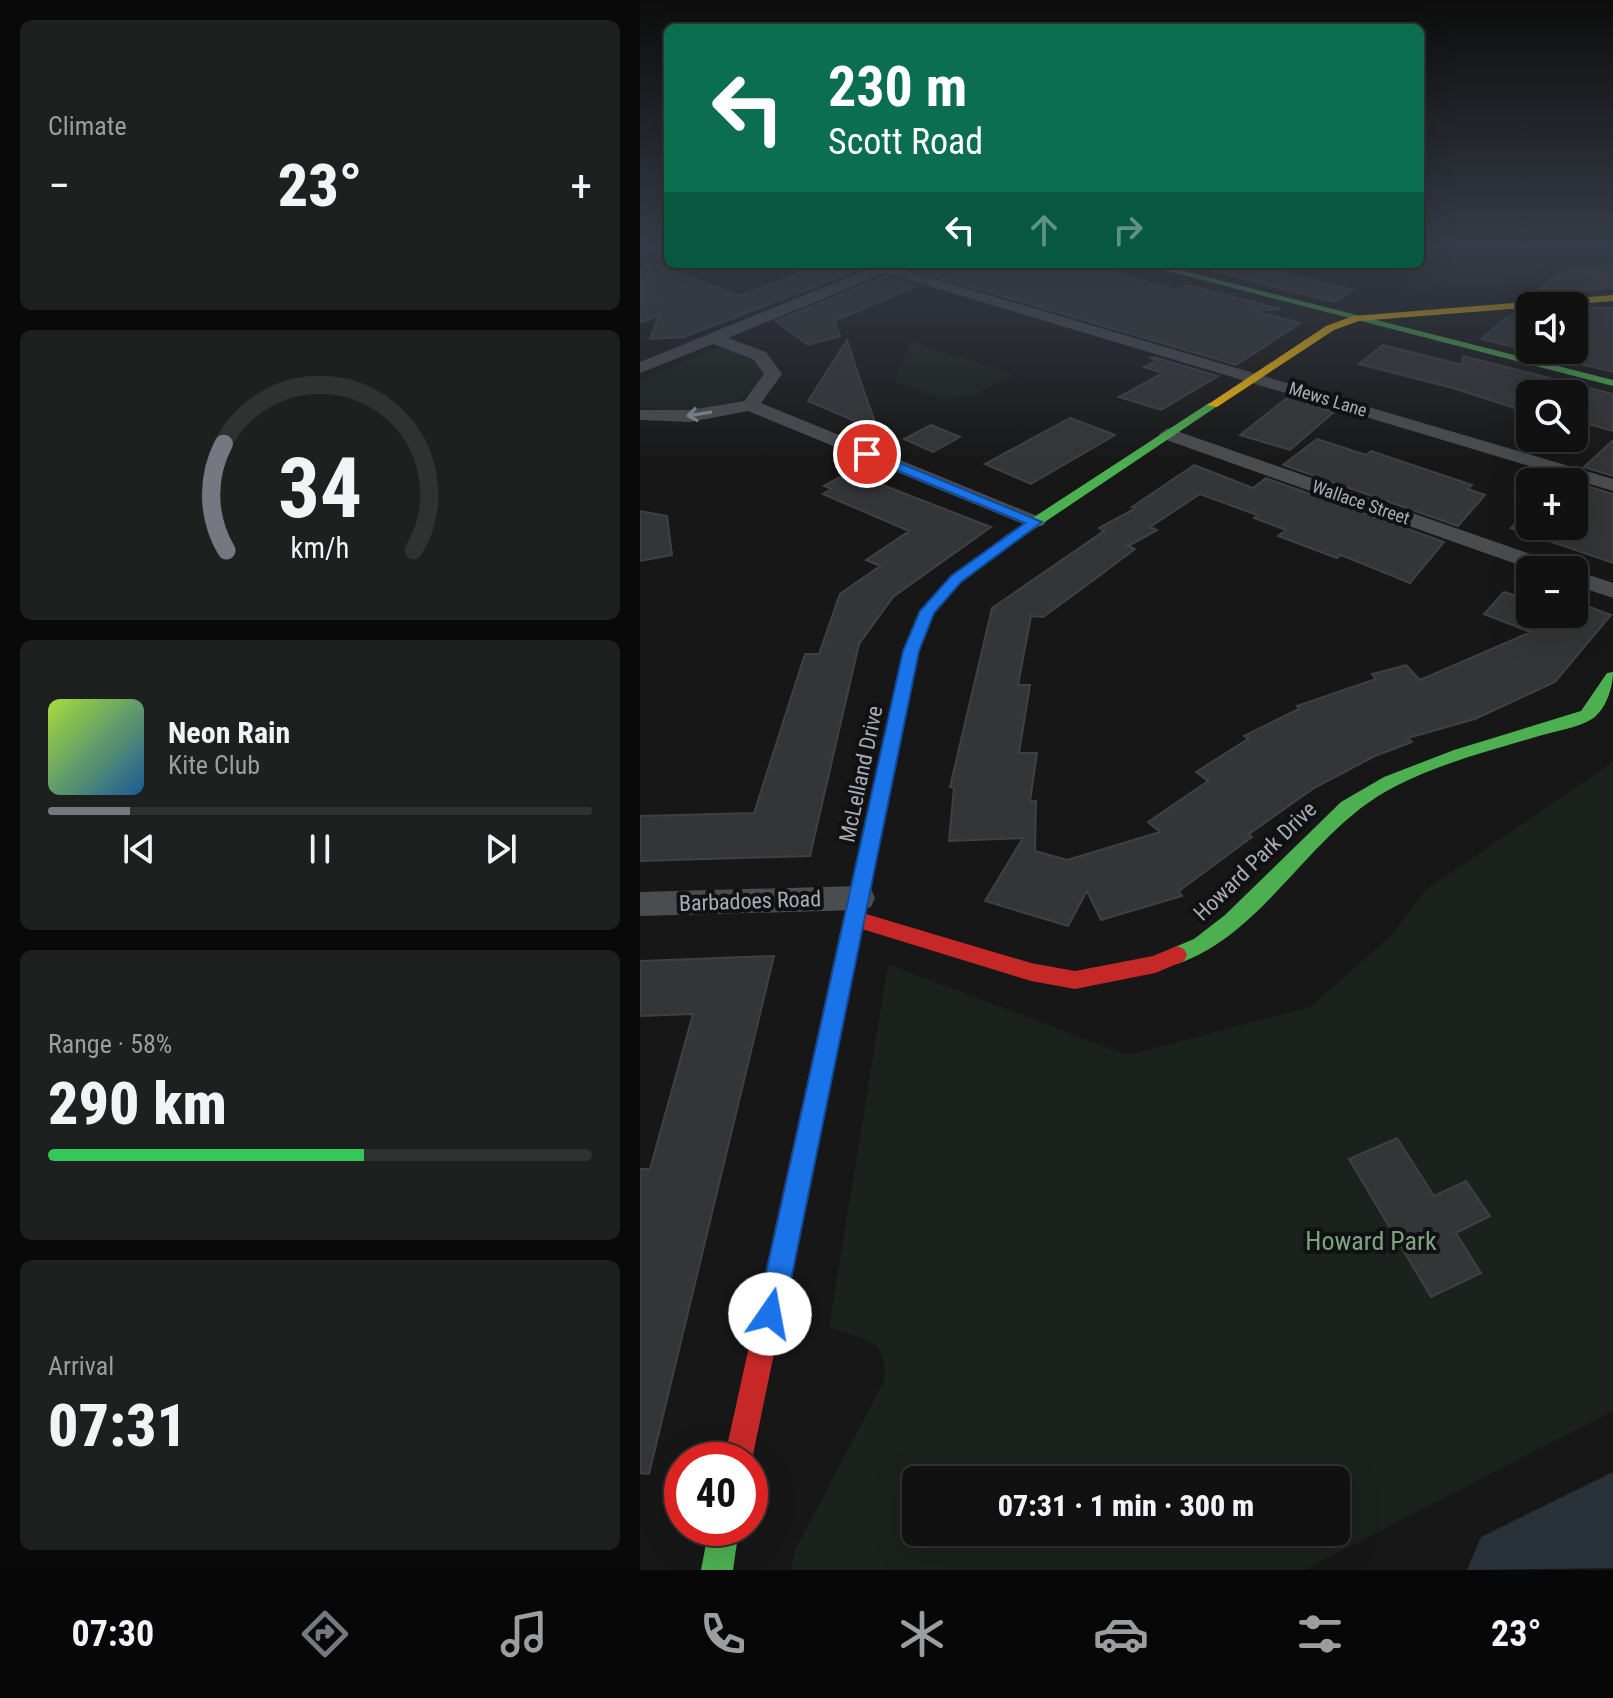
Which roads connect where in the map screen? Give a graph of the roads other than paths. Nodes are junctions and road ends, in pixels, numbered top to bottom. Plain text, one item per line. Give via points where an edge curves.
1 (761, 318) edge
2 (1033, 318) edge
3 (1357, 318) edge
4 (1358, 318) edge
5 (713, 338) junction
6 (642, 365) edge
7 (1257, 378) junction
8 (1613, 383) edge
9 (750, 405) junction
10 (640, 415) edge
11 (1168, 434) junction
12 (1613, 485) edge
13 (1035, 522) junction
14 (1516, 557) edge
15 (1588, 582) edge
16 (1613, 591) edge
17 (1613, 677) edge
18 (640, 904) edge
19 (858, 909) junction
20 (743, 1442) edge
21 (721, 1546) edge
22 (717, 1570) edge

1 - 5 street
2 - 7 street, Mews Lane
3 - 7 street, McLelland Drive via 1330,328
4 - 8 street
5 - 6 street
5 - 9 street via 760,356 773,374
7 - 11 street, McLelland Drive
7 - 12 street, Mews Lane
9 -> 10 street via 690,416
9 - 13 street
11 - 13 street, McLelland Drive
11 - 14 street, Wallace Street
13 - 19 street, McLelland Drive via 956,579 927,611 911,651
15 - 16 street
17 - 19 street, Howard Park Drive via 1587,715 1460,754 1390,781 1347,807 1232,921 1201,945 1155,964 1075,980 1031,972
18 - 19 street, Barbadoes Road
19 - 20 street, McLelland Drive
21 - 22 street

